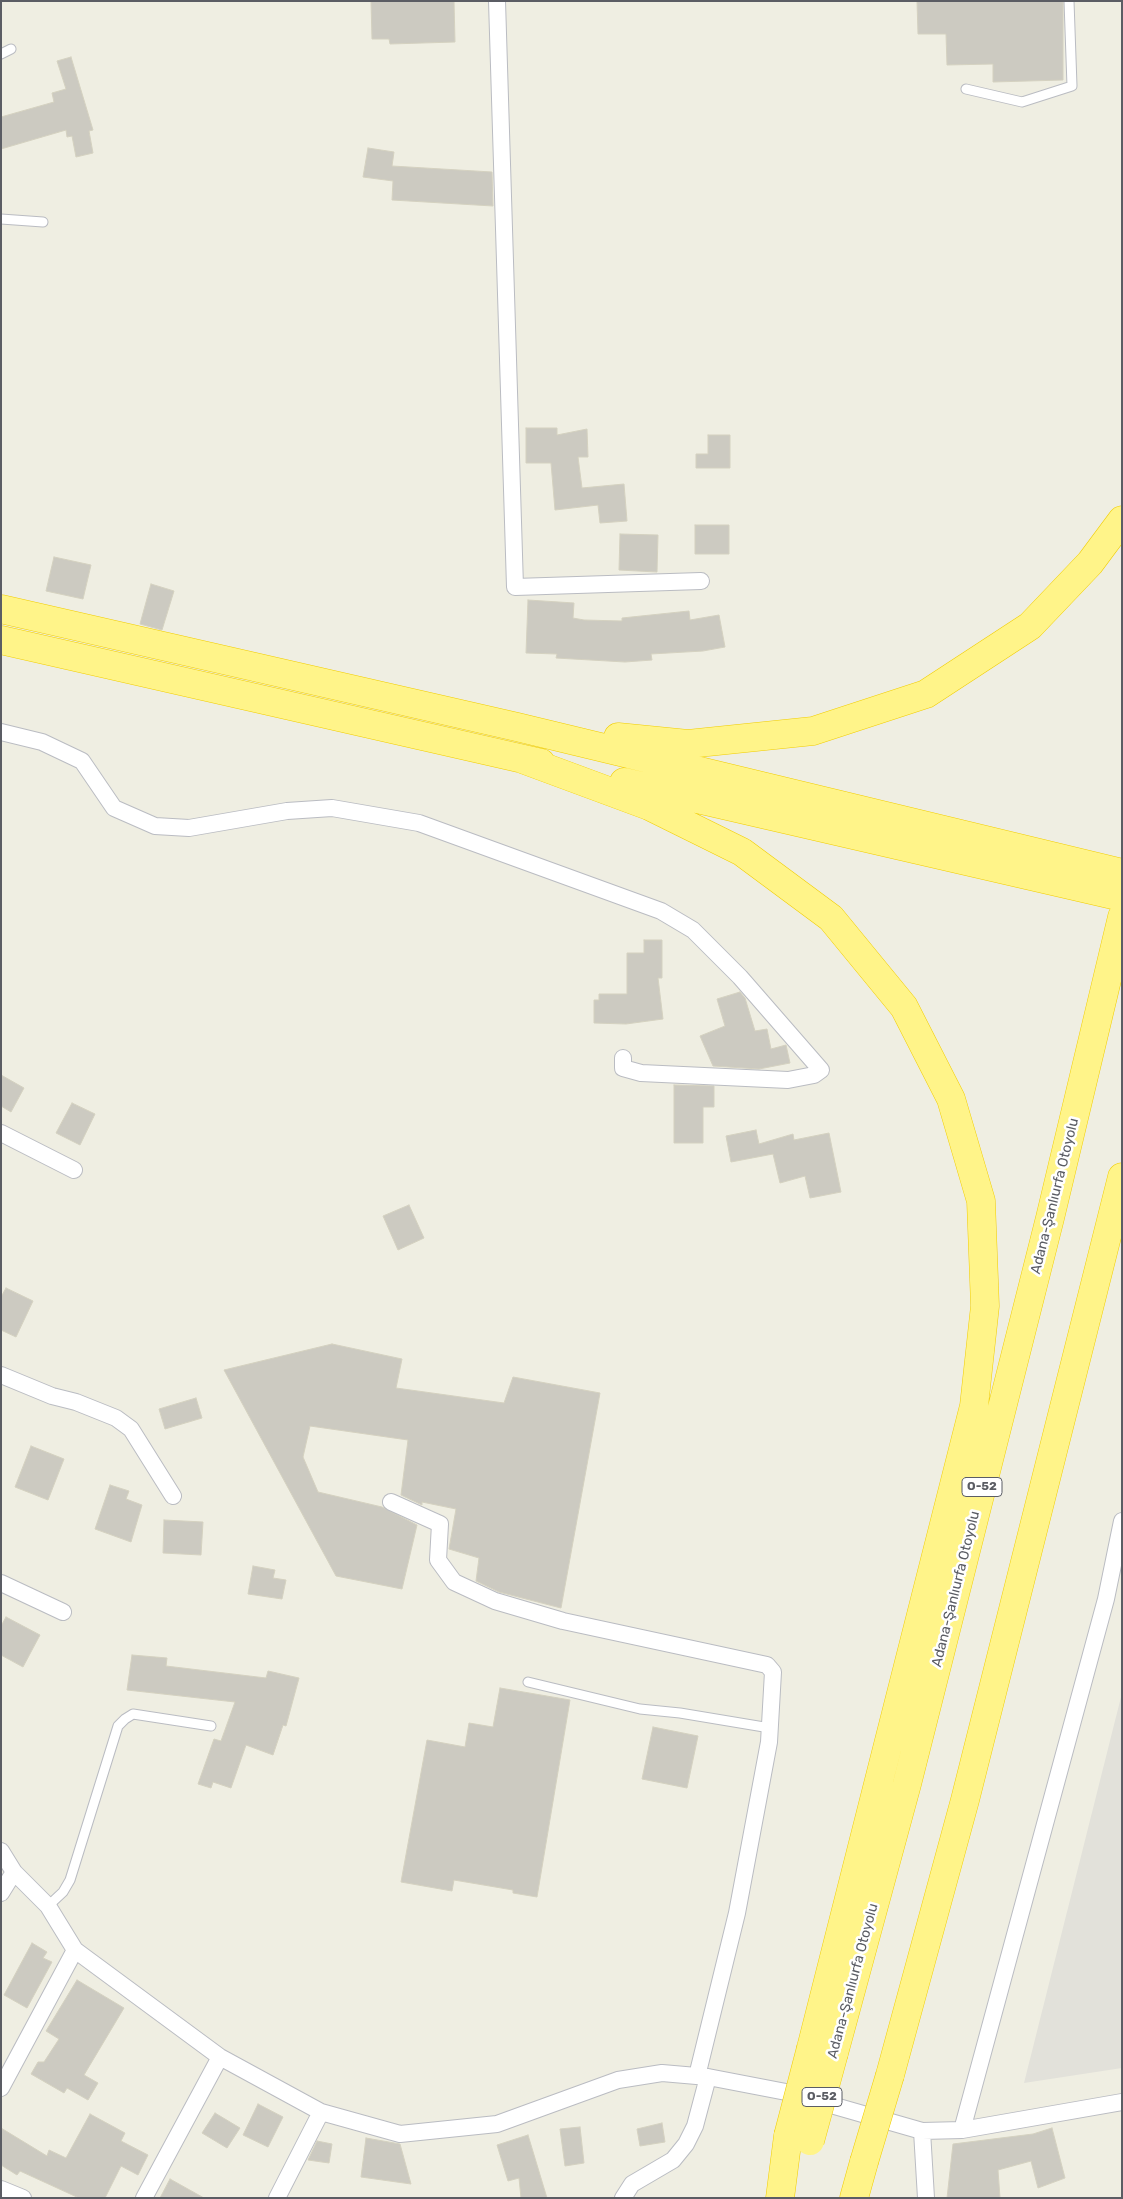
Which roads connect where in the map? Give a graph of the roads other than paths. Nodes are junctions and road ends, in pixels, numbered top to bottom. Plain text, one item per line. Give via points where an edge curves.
1 (496, 1) edge
2 (1069, 1) edge
3 (11, 49) dead end
4 (1, 54) edge
5 (966, 89) dead end
6 (1, 219) edge
7 (43, 222) dead end
8 (1122, 520) edge
9 (701, 581) dead end
10 (1, 609) edge
11 (1, 640) edge
12 (518, 727) junction
13 (1, 732) edge
14 (522, 759) junction
15 (1122, 873) edge
16 (1122, 897) edge
17 (1122, 918) edge
18 (623, 1058) dead end
19 (1, 1133) edge
20 (74, 1170) dead end
21 (1122, 1177) edge
22 (1, 1375) edge
23 (173, 1496) dead end
24 (391, 1502) dead end
25 (1122, 1521) edge
26 (1, 1583) edge
27 (63, 1612) dead end
28 (528, 1682) dead end
29 (211, 1726) dead end
30 (770, 1728) junction
31 (1, 1851) edge
32 (14, 1872) junction
33 (1, 1892) edge
34 (48, 1906) junction
35 (75, 1950) junction
36 (823, 2050) junction
37 (220, 2057) junction
38 (703, 2077) junction
39 (1, 2088) edge
40 (1122, 2102) edge
41 (322, 2112) junction
42 (962, 2130) junction
43 (922, 2131) junction
44 (799, 2139) junction
45 (1, 2189) edge
46 (23, 2198) edge
47 (144, 2198) edge
48 (277, 2198) edge
49 (623, 2198) edge
50 (780, 2198) edge
51 (787, 2198) edge
52 (854, 2198) edge
53 (926, 2198) edge

1 - 9 street via 515,587
2 - 5 lane via 1072,86 1022,102
3 - 4 lane
6 - 7 lane
8 - 12 highway via 1090,563 1030,626 926,694 813,731 688,744
10 - 12 highway
11 - 14 highway
12 - 15 highway
13 - 18 street via 42,742 82,761 114,808 155,826 189,828 287,811 332,808 419,823 661,911 700,936 821,1070 814,1075 788,1080 640,1073 623,1068
14 - 16 highway
14 - 36 highway via 649,806 742,852 831,918 904,1007 951,1099 981,1201 985,1306 974,1406
17 - 36 highway, Adana-Şanlıurfa Otoyolu / O-52 via 907,1784
19 - 20 street
21 - 52 highway, bridge via 965,1800
22 - 23 street via 116,1418 131,1429
24 - 30 street via 440,1524 438,1560 454,1582 495,1601 563,1621 767,1665 773,1672
25 - 42 street via 1093,1646
26 - 27 street
28 - 30 lane via 640,1709
29 - 34 lane via 133,1714 118,1726 70,1880
30 - 38 street
31 - 32 street
32 - 33 street
32 - 34 street
34 - 35 street
35 - 37 street
35 - 39 street
36 - 44 highway, Adana-Şanlıurfa Otoyolu / O-52, bridge
37 - 41 street
37 - 47 street
38 - 41 street via 662,2073 618,2080 498,2124 400,2134
38 - 43 street via 786,2092
38 - 49 street via 694,2126 686,2144 673,2160 632,2184
40 - 42 street
41 - 48 street
42 - 43 street
43 - 53 street
44 - 50 highway
44 - 51 highway, Adana-Şanlıurfa Otoyolu / O-52
45 - 46 street

